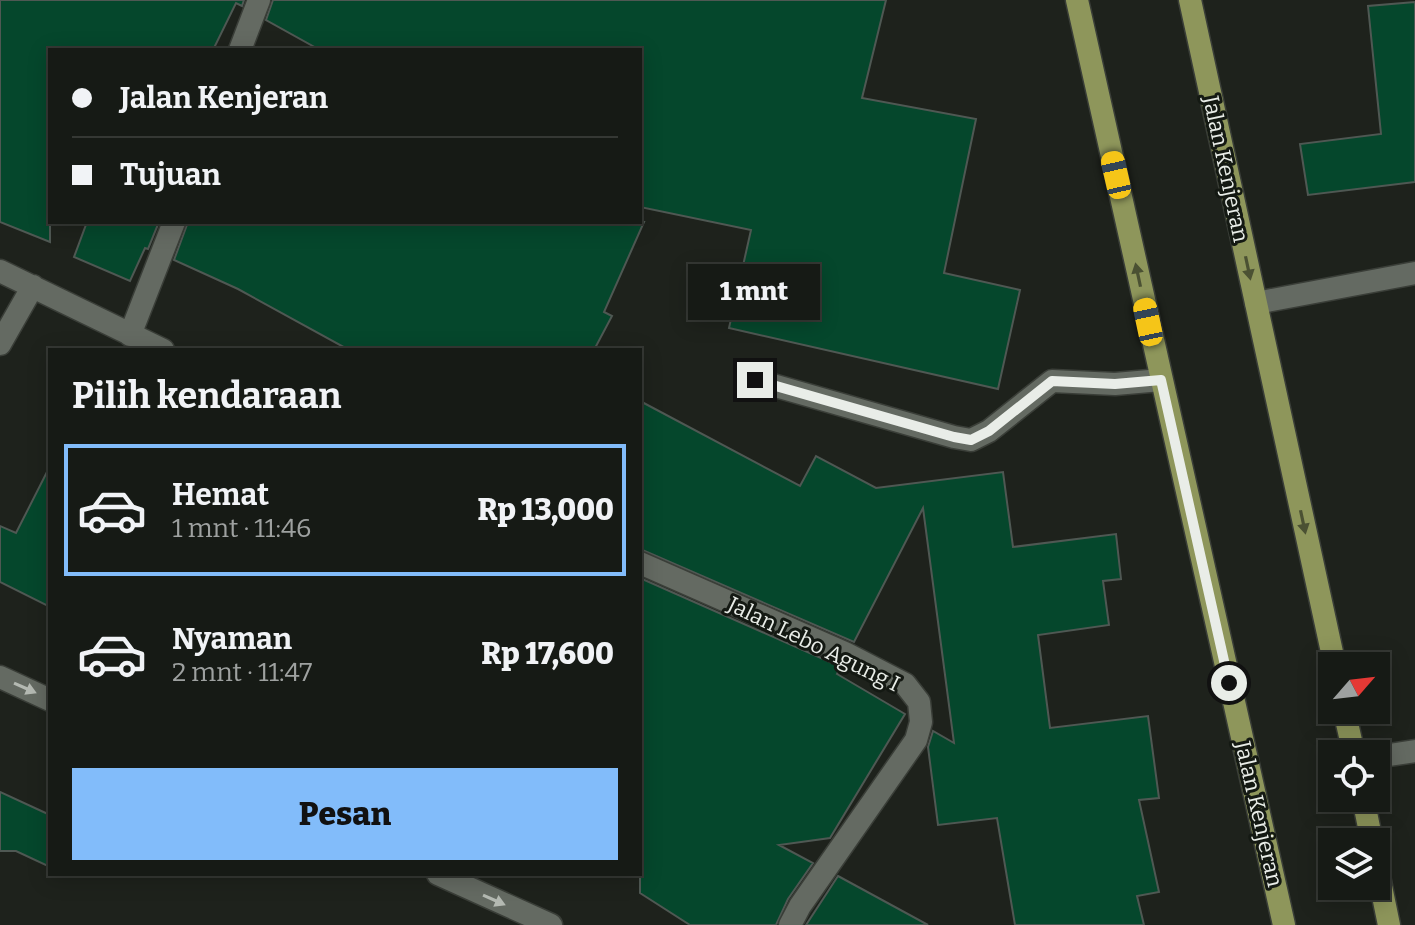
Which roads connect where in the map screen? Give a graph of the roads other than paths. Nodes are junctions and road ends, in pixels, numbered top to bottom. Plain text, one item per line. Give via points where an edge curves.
1 (259, 0) edge
2 (1077, 0) edge
3 (1190, 0) edge
4 (241, 48) edge
5 (173, 224) edge
6 (0, 271) edge
7 (1415, 273) edge
8 (33, 286) junction
9 (1256, 303) junction
10 (130, 335) junction
11 (0, 344) edge
12 (159, 348) edge
13 (755, 380) dead end
14 (1161, 380) junction
15 (642, 564) edge
16 (1332, 652) edge
17 (0, 677) edge
18 (48, 699) edge
19 (1415, 751) edge
20 (1390, 755) edge
21 (442, 876) edge
22 (1384, 900) edge
23 (551, 925) edge
24 (790, 925) edge
25 (1284, 925) edge
26 (1389, 925) edge

1 - 4 street
14 -> 2 main road, Jalan Kenjeran
3 -> 9 main road, Jalan Kenjeran
5 - 10 street
6 - 8 street
7 - 9 street
8 - 10 street
8 - 11 street
9 -> 16 main road, Jalan Kenjeran
10 - 12 street
13 - 14 street via 971,440 1052,381
14 - 25 main road, Jalan Kenjeran
15 - 24 street, Jalan Lebo Agung I via 845,653 905,684 919,702 916,740
17 -> 18 street
19 - 20 street
21 -> 23 street
22 - 26 main road

